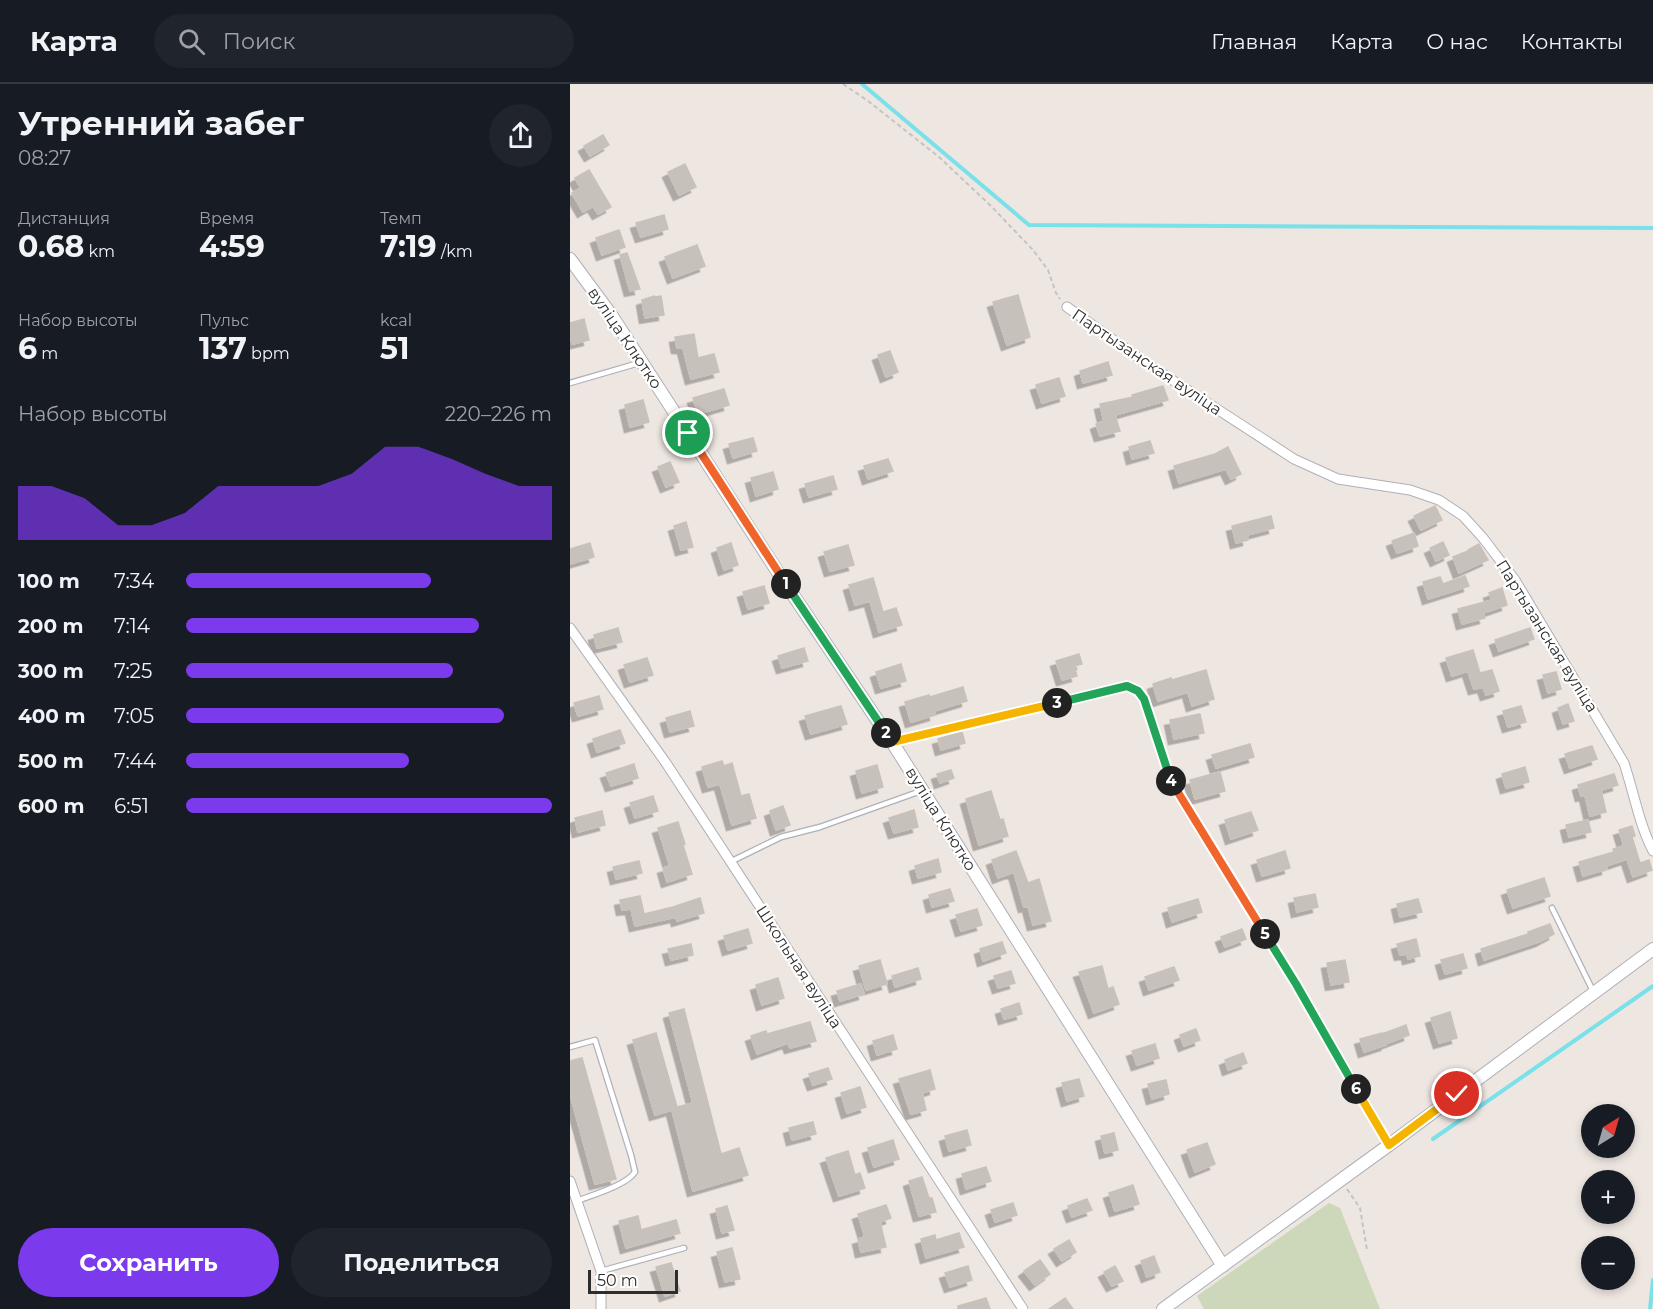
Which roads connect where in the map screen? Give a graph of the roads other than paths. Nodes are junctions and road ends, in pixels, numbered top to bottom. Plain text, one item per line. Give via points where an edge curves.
1 (570, 259) edge
2 (1066, 307) road end
3 (642, 363) junction
4 (570, 383) edge
5 (570, 628) edge
6 (892, 742) junction
7 (923, 791) junction
8 (1653, 852) edge
9 (730, 862) junction
10 (1552, 908) dead end
11 (1653, 949) edge
12 (1594, 992) junction
13 (570, 1047) edge
14 (1389, 1145) junction
15 (570, 1180) edge
16 (577, 1200) junction
17 (684, 1248) dead end
18 (1223, 1266) junction
19 (601, 1271) junction
20 (601, 1309) edge
21 (1023, 1309) edge
22 (1163, 1309) edge

1 - 3 street, вуліца Клютко
2 - 8 street, Партызанская вуліца via 1294,459 1338,479 1410,490 1439,500 1463,516 1515,580 1624,763 1642,828
3 - 4 lane
3 - 6 street, вуліца Клютко
5 - 9 street, Школьная вуліца via 666,763
6 - 7 street, вуліца Клютко
6 - 14 street via 1127,686 1138,691 1171,782 1296,984
7 - 9 lane via 781,837
7 - 18 street, вуліца Клютко
9 - 21 street, Школьная вуліца
10 - 12 lane
11 - 12 street
12 - 14 street
13 - 16 lane via 594,1040 635,1172 623,1182
14 - 18 street
15 - 16 street
16 - 19 street
17 - 19 lane
18 - 22 street
19 - 20 street

